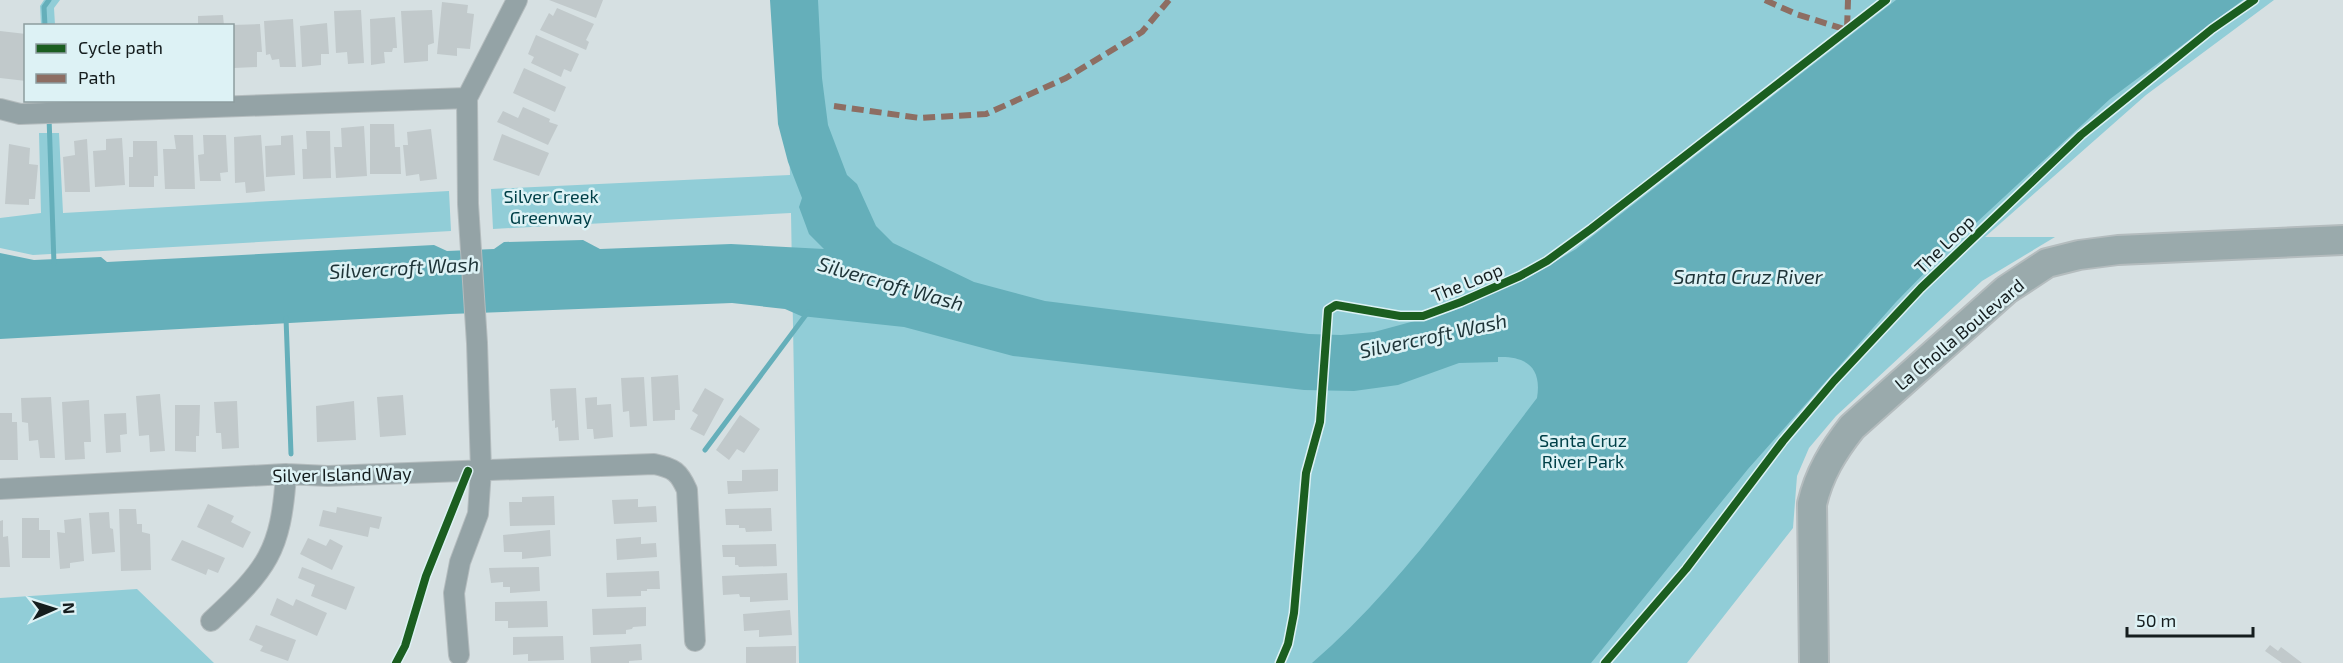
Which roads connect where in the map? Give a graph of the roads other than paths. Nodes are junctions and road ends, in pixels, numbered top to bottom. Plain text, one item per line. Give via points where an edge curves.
1 (517, 0) edge
2 (467, 98) junction
3 (0, 109) edge
4 (2343, 240) edge
5 (481, 470) junction
6 (286, 474) junction
7 (0, 489) edge
8 (211, 621) dead end
9 (695, 641) dead end
10 (459, 655) dead end
11 (1814, 663) edge

1 - 2 street
2 - 3 street via 20,114
2 - 5 street
4 - 11 street, La Cholla Boulevard via 2079,255 2047,263 2006,290 1852,427 1817,481 1812,504
5 - 6 street, Silver Island Way
5 - 9 street, Silver Island Way via 654,464 681,472 689,508
5 - 10 street via 478,513 453,593
6 - 7 street, Silver Island Way
6 - 8 street via 283,514 262,569

